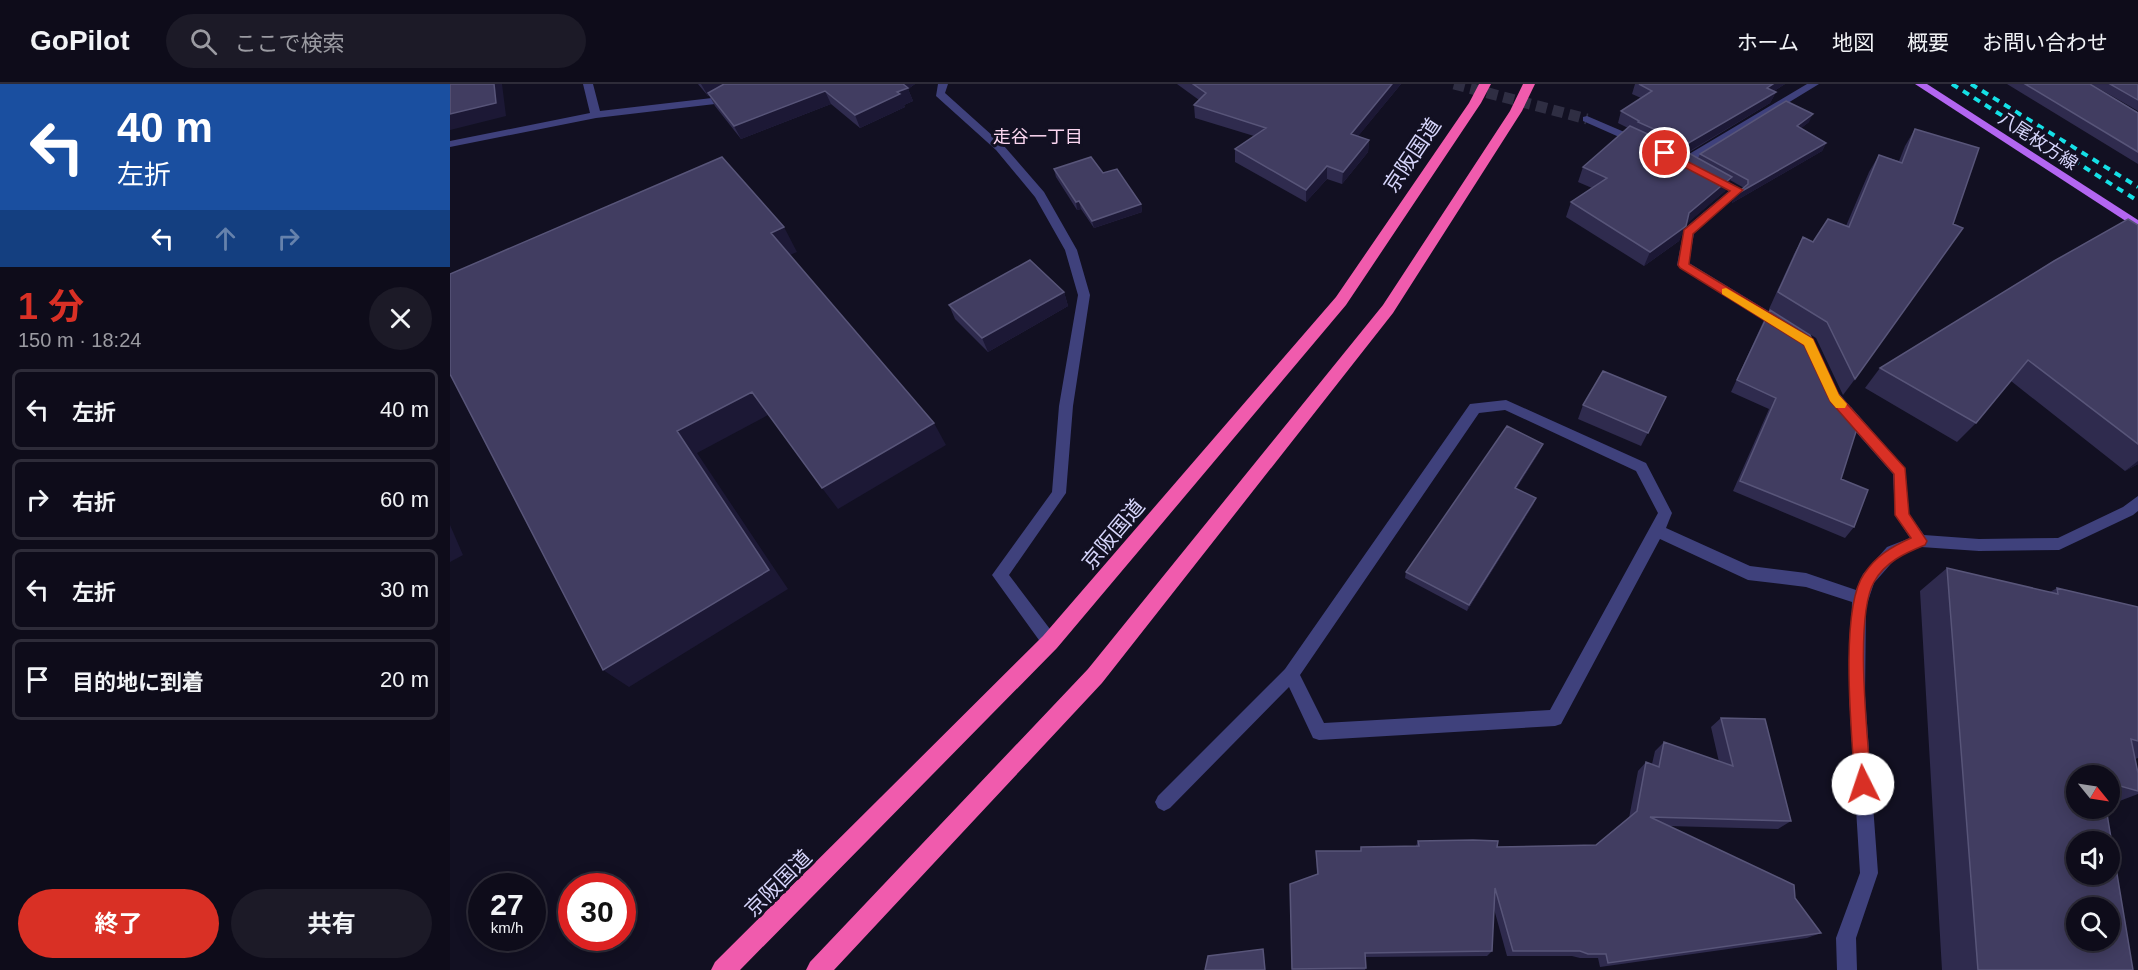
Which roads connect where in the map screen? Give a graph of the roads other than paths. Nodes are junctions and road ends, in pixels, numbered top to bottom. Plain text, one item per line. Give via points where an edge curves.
1 (588, 84) edge
2 (744, 84) edge
3 (943, 84) edge
4 (1485, 84) edge
5 (1529, 84) edge
6 (1814, 84) edge
7 (1920, 84) edge
8 (596, 115) junction
9 (1587, 119) tunnel mouth
10 (450, 144) edge
11 (1684, 162) junction
12 (2138, 225) edge
13 (1790, 330) edge
14 (1834, 397) edge
15 (2138, 502) edge
16 (1657, 531) junction
17 (1920, 541) junction
18 (1862, 599) junction
19 (1050, 642) junction
20 (1291, 674) junction
21 (1164, 802) dead end
22 (723, 970) edge
23 (818, 970) edge
24 (1846, 970) edge

1 - 8 street
2 - 8 street via 715,101
3 - 19 street via 940,94 1000,148 1040,195 1071,250 1084,296 1066,406 1059,493 1000,574
4 - 19 highway, 京阪国道 via 1341,301
5 - 23 highway via 1516,111 1388,309 1103,667
6 - 11 street
7 - 12 main road, 八尾枚方線
8 - 10 street
9 - 11 street
11 - 13 street via 1737,190 1688,232 1683,265
14 - 17 street via 1900,472 1902,515
15 - 17 street via 2128,511 2059,544
16 - 18 street via 1748,573 1806,580
16 - 20 street via 1554,718 1319,732
16 - 20 street via 1665,513 1641,466 1506,405 1475,408
17 - 18 street via 1892,552 1868,579
18 - 24 street via 1858,607 1857,696 1869,873 1846,938
19 - 22 highway, 京阪国道
20 - 21 street

